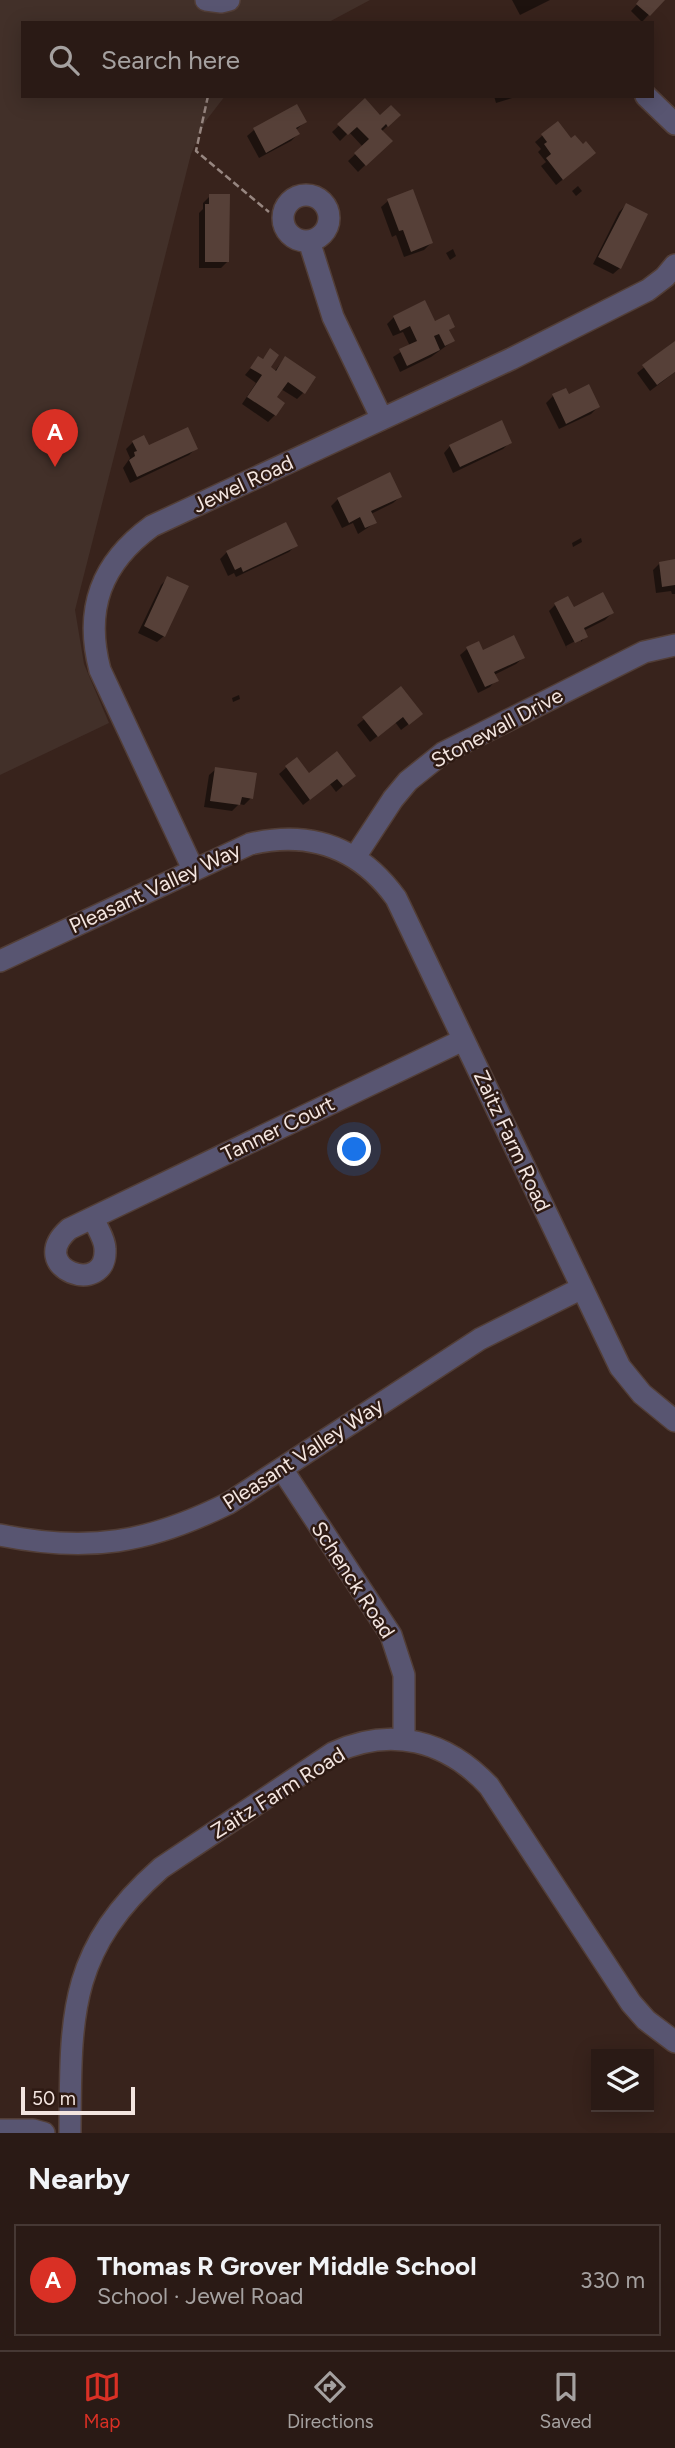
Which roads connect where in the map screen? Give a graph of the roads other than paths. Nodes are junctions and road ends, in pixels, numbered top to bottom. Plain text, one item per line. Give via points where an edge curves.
1 (206, 0) edge
2 (229, 0) edge
3 (648, 98) edge
4 (675, 124) edge
5 (309, 241) dead end
6 (675, 265) edge
7 (382, 419) junction
8 (675, 645) edge
9 (355, 857) junction
10 (193, 869) junction
11 (0, 961) edge
12 (463, 1040) junction
13 (93, 1218) dead end
14 (582, 1288) junction
15 (675, 1421) edge
16 (282, 1469) junction
17 (0, 1535) edge
18 (404, 1740) junction
19 (675, 2042) edge
20 (0, 2130) edge
21 (44, 2133) edge
22 (70, 2133) edge

1 - 2 street
3 - 4 street
5 - 7 street via 333,317
6 - 7 street, Jewel Road via 648,290
7 - 10 street, Jewel Road via 152,526 122,552 102,586 93,627 100,670
8 - 9 street, Stonewall Drive via 644,652 443,753 408,781
9 - 10 street, Pleasant Valley Way via 313,841 269,839
9 - 12 street, Zaitz Farm Road via 396,898
10 - 11 street, Pleasant Valley Way
12 - 13 street, Tanner Court
12 - 14 street, Zaitz Farm Road
14 - 15 street, Zaitz Farm Road via 620,1367 642,1394
14 - 16 street, Pleasant Valley Way via 480,1339
16 - 17 street, Pleasant Valley Way via 229,1503 164,1532 63,1545
16 - 18 street, Schenck Road via 391,1636 404,1675
18 - 19 street, Zaitz Farm Road via 441,1749 489,1786 631,2003
18 - 22 street, Zaitz Farm Road via 363,1742 333,1754 136,1889 100,1938 76,1999 70,2044
20 - 21 street

